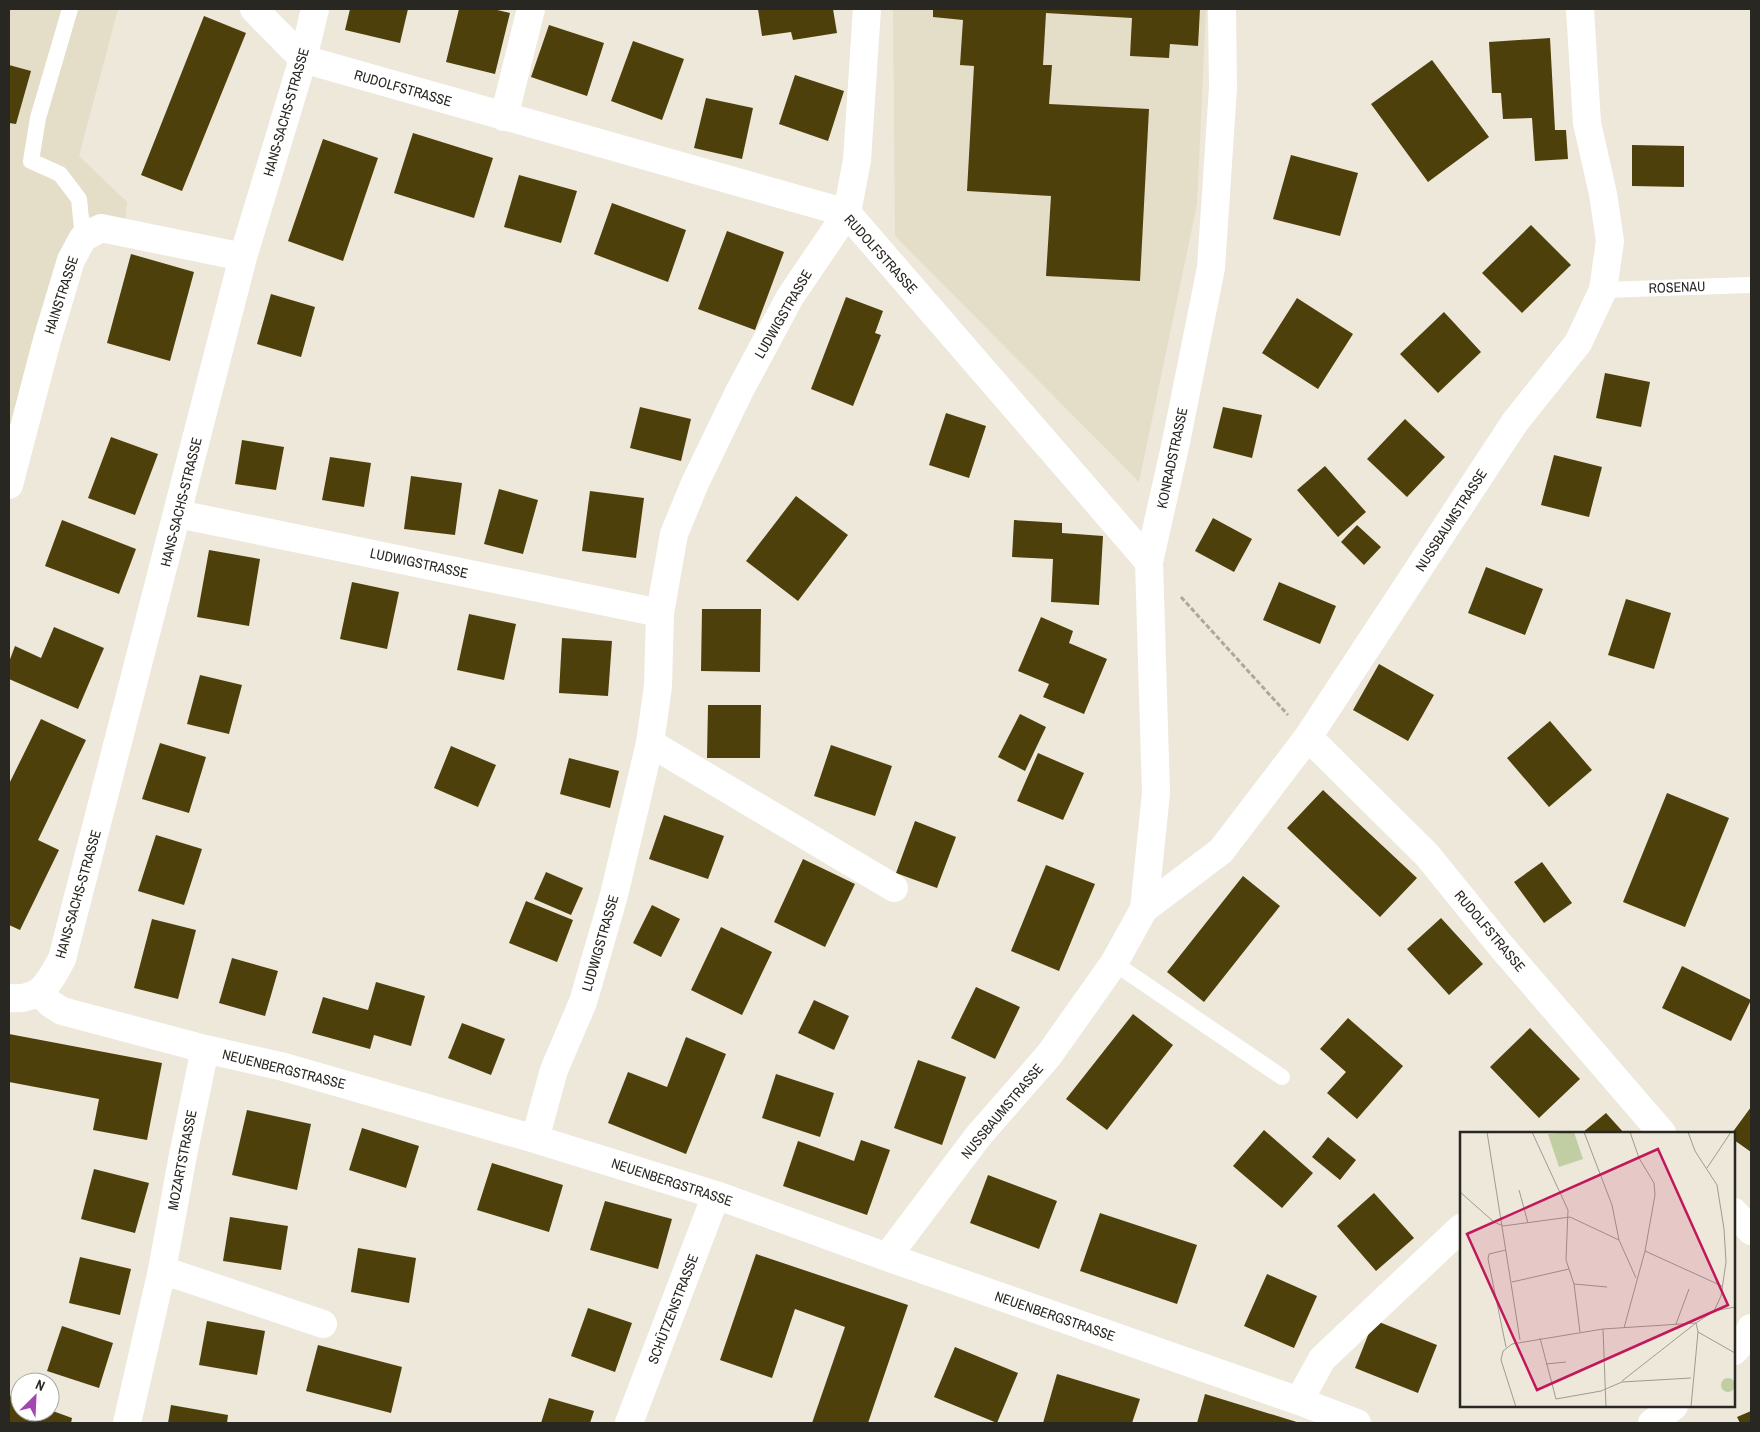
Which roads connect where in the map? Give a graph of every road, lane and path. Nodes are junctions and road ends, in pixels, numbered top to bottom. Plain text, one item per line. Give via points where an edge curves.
1 (70, 9) edge
2 (254, 9) edge
3 (315, 9) edge
4 (531, 9) edge
5 (867, 9) edge
6 (1222, 9) edge
7 (1580, 9) edge
8 (303, 59) junction
9 (504, 117) junction
10 (847, 213) junction
11 (83, 238) junction
12 (244, 257) junction
13 (1751, 284) edge
14 (1603, 290) junction
15 (9, 485) edge
16 (178, 514) junction
17 (1149, 562) junction
18 (660, 613) junction
19 (1308, 737) junction
20 (650, 743) junction
21 (894, 888) dead end
22 (1144, 909) junction
23 (1114, 963) junction
24 (39, 992) junction
25 (9, 998) edge
26 (204, 1049) junction
27 (1282, 1077) dead end
28 (1661, 1132) edge
29 (535, 1139) junction
30 (716, 1195) junction
31 (1735, 1213) edge
32 (1460, 1229) edge
33 (1751, 1231) edge
34 (887, 1257) junction
35 (162, 1270) junction
36 (323, 1324) dead end
37 (1751, 1328) edge
38 (1735, 1350) edge
39 (1300, 1401) junction
40 (1673, 1407) edge
41 (127, 1423) edge
42 (629, 1423) edge
43 (1357, 1423) edge
44 (1652, 1423) edge

1 - 11 lane via 38,118 31,161 60,174 79,199
2 - 8 street
3 - 8 street, HANS-SACHS-STRASSE
4 - 9 street
5 - 10 street, LUDWIGSTRASSE via 857,160
6 - 17 street, KONRADSTRASSE via 1223,88 1211,268
7 - 14 street, NUSSBAUMSTRASSE via 1587,123 1610,241
8 - 9 street, RUDOLFSTRASSE
8 - 12 street, HANS-SACHS-STRASSE
9 - 10 street, RUDOLFSTRASSE
10 - 17 street, RUDOLFSTRASSE
10 - 18 street, LUDWIGSTRASSE via 790,296 695,483 674,534
11 - 12 street, HAINSTRASSE via 101,228
11 - 15 street, HAINSTRASSE via 71,260 49,331
12 - 16 street, HANS-SACHS-STRASSE
13 - 14 lane, ROSENAU
14 - 19 street, NUSSBAUMSTRASSE via 1578,343 1515,422
16 - 18 street, LUDWIGSTRASSE
16 - 24 street, HANS-SACHS-STRASSE via 62,959
17 - 19 path
17 - 22 street, KONRADSTRASSE via 1156,793
18 - 20 street, LUDWIGSTRASSE via 658,686
19 - 22 street, NUSSBAUMSTRASSE via 1221,851
19 - 28 street, RUDOLFSTRASSE via 1427,855
20 - 21 street
20 - 29 street, LUDWIGSTRASSE via 614,895 583,1002 554,1070
22 - 23 street, NUSSBAUMSTRASSE
23 - 27 lane
23 - 34 street, NUSSBAUMSTRASSE via 1049,1055 979,1135
24 - 25 street via 22,999
24 - 26 street, NEUENBERGSTRASSE via 62,1011
26 - 29 street, NEUENBERGSTRASSE via 284,1067
26 - 35 street, MOZARTSTRASSE
29 - 30 street, NEUENBERGSTRASSE
30 - 34 street, NEUENBERGSTRASSE
30 - 42 street, SCHÜTZENSTRASSE
31 - 33 street
32 - 39 street via 1322,1359
34 - 39 street, NEUENBERGSTRASSE
35 - 36 street
35 - 41 street, MOZARTSTRASSE
37 - 38 street
39 - 43 street, NEUENBERGSTRASSE
40 - 44 street

